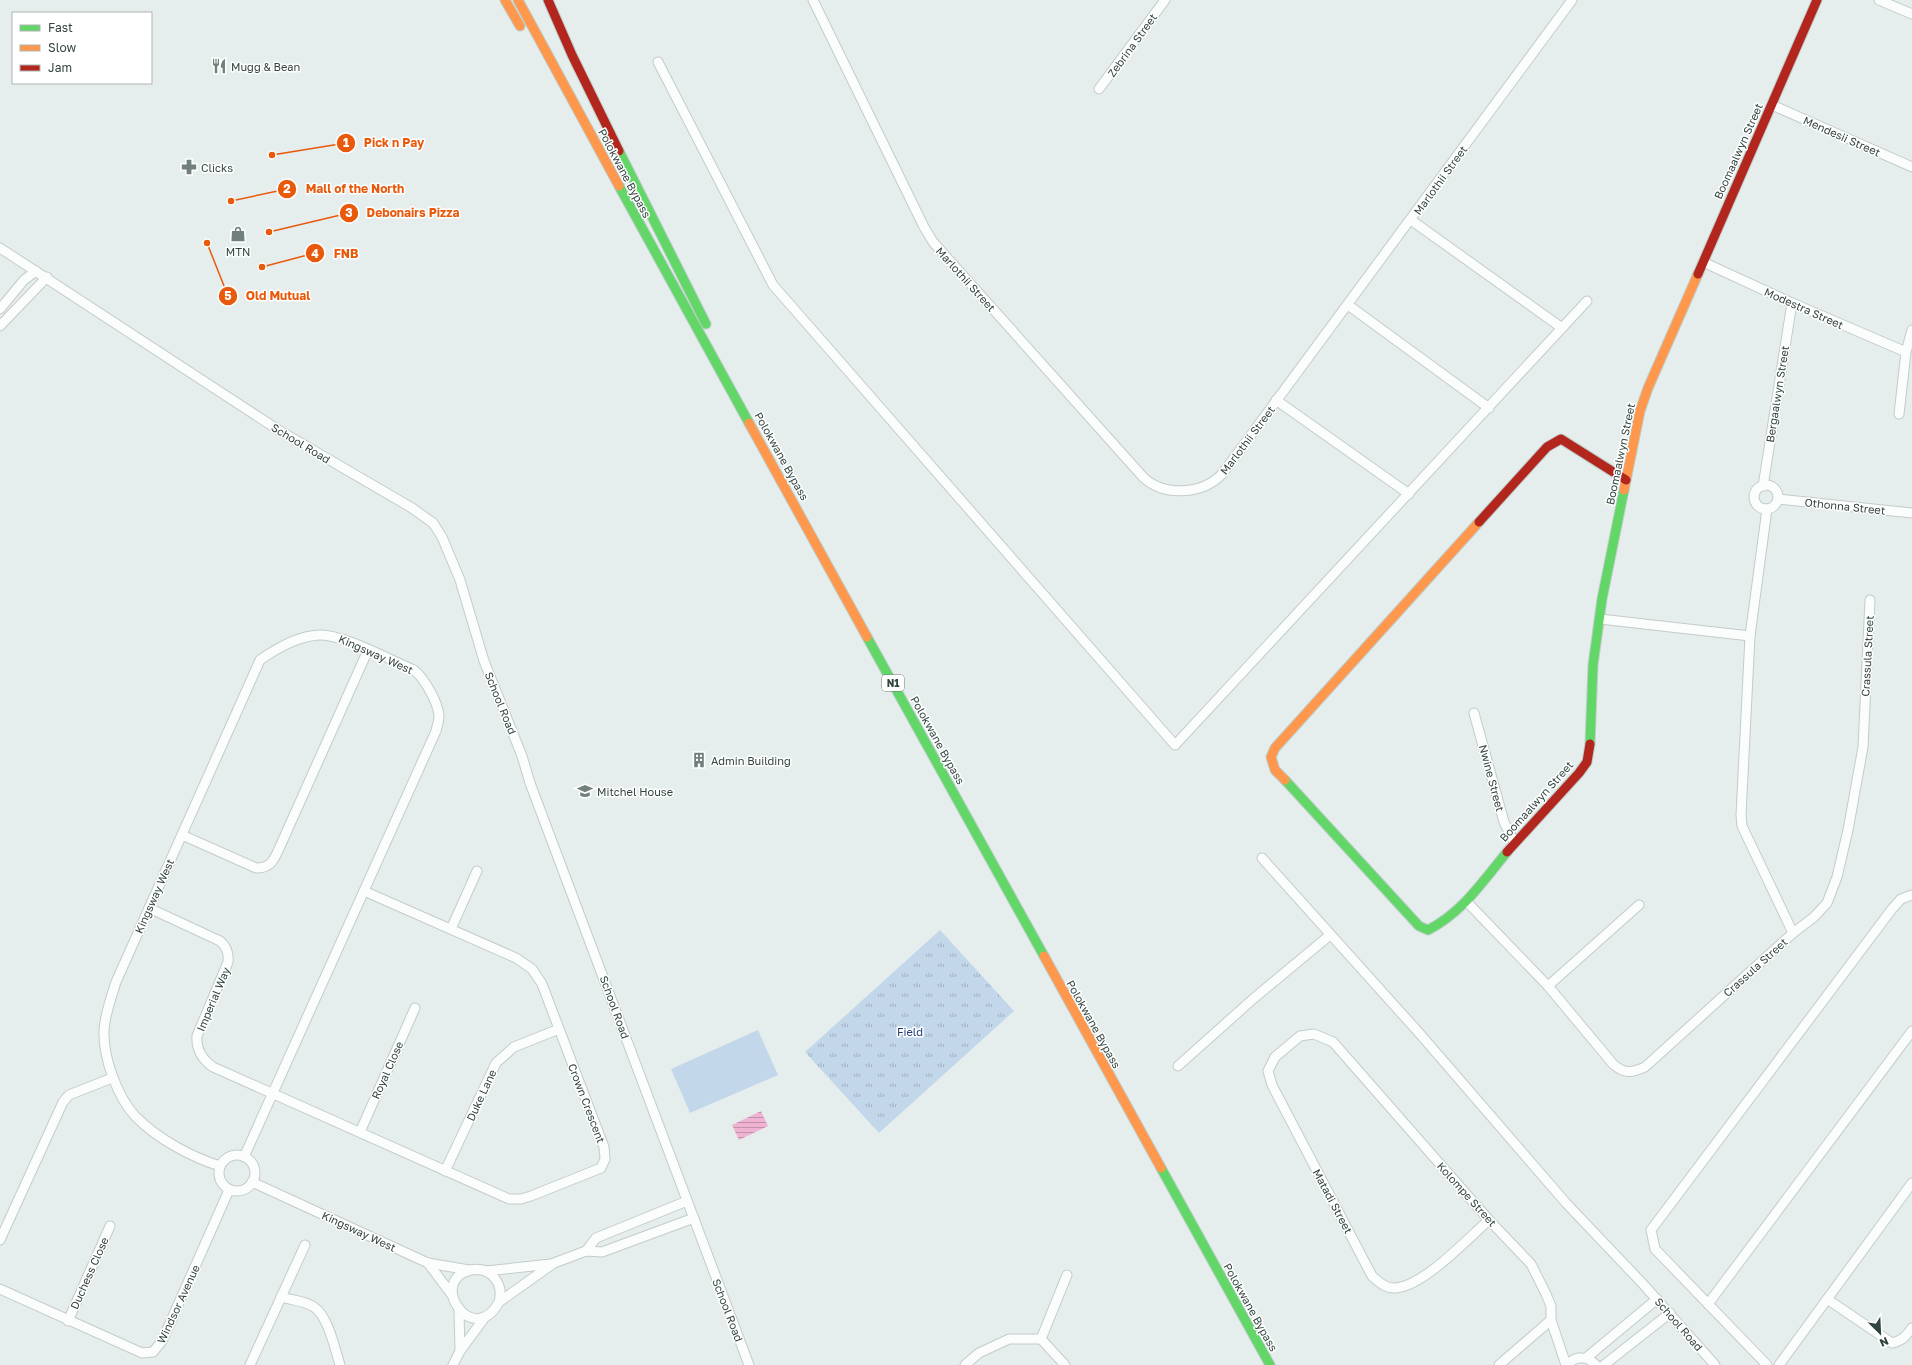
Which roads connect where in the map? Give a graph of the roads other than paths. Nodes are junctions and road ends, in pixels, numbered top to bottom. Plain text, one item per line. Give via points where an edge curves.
1 (505, 0) edge
2 (518, 0) edge
3 (548, 0) edge
4 (813, 0) edge
5 (1165, 0) edge
6 (1572, 0) edge
7 (1817, 0) edge
8 (1879, 0) edge
9 (1912, 14) edge
10 (524, 34) dead end
11 (540, 61) dead end
12 (658, 62) dead end
13 (1099, 89) dead end
14 (1772, 105) junction
15 (1912, 167) edge
16 (1411, 220) junction
17 (645, 235) junction
18 (0, 248) edge
19 (1703, 262) junction
20 (36, 271) junction
21 (47, 277) junction
22 (1587, 301) dead end
23 (1792, 303) junction
24 (1348, 306) junction
25 (0, 309) edge
26 (0, 326) edge
27 (1562, 328) junction
28 (1912, 330) edge
29 (709, 348) junction
30 (1906, 352) junction
31 (1276, 400) junction
32 (1489, 408) junction
33 (1899, 414) dead end
34 (1626, 480) junction
35 (1763, 486) junction
36 (1409, 494) junction
37 (1778, 499) junction
38 (1767, 509) junction
39 (1912, 513) edge
40 (1870, 600) dead end
41 (1600, 619) junction
42 (1750, 636) junction
43 (368, 650) junction
44 (1474, 713) dead end
45 (182, 835) junction
46 (1514, 842) junction
47 (1262, 858) dead end
48 (477, 871) dead end
49 (364, 891) junction
50 (1912, 895) edge
51 (1466, 901) junction
52 (1639, 906) dead end
53 (149, 908) junction
54 (451, 929) junction
55 (1793, 933) junction
56 (1330, 935) junction
57 (1548, 986) junction
58 (415, 1008) dead end
59 (559, 1030) junction
60 (1912, 1031) edge
61 (1333, 1042) joint
62 (1178, 1066) dead end
63 (112, 1078) junction
64 (272, 1094) junction
65 (360, 1132) junction
66 (244, 1157) junction
67 (220, 1166) junction
68 (446, 1172) junction
69 (252, 1182) junction
70 (1912, 1183) edge
71 (229, 1190) junction
72 (687, 1201) junction
73 (694, 1218) junction
74 (1489, 1220) junction
75 (110, 1226) dead end
76 (0, 1240) edge
77 (305, 1245) dead end
78 (586, 1251) junction
79 (428, 1263) junction
80 (554, 1264) junction
81 (469, 1270) junction
82 (486, 1271) junction
83 (1067, 1275) dead end
84 (0, 1290) edge
85 (452, 1295) junction
86 (281, 1297) junction
87 (1657, 1299) junction
88 (1827, 1299) junction
89 (499, 1302) junction
90 (1708, 1304) junction
91 (459, 1310) junction
92 (1670, 1313) junction
93 (485, 1317) junction
94 (1551, 1320) junction
95 (68, 1321) junction
96 (1912, 1328) edge
97 (1041, 1339) junction
98 (460, 1351) junction
99 (1586, 1358) junction
100 (250, 1365) edge
101 (340, 1365) edge
102 (453, 1365) edge
103 (749, 1365) edge
104 (965, 1365) edge
105 (1065, 1365) edge
106 (1270, 1365) edge
107 (1499, 1365) edge
108 (1567, 1365) edge
109 (1596, 1365) edge
110 (1604, 1365) edge
111 (1715, 1365) edge
112 (1767, 1365) edge
113 (1779, 1365) edge

1 - 10 main road
2 - 17 main road, Polokwane Bypass / N1
3 - 29 main road via 643,201 705,321 709,332
4 - 31 street, Marlothii Street via 933,242 1152,485 1169,490 1199,489 1211,484 1223,473
5 - 13 street, Zebrina Street
6 - 16 street, Marlothii Street
7 - 14 main road, Boomaalwyn Street
8 - 9 street
11 - 17 main road
12 - 36 street via 773,285 1175,745
14 - 15 street, Mendesii Street
14 - 19 main road, Boomaalwyn Street
16 - 24 street, Marlothii Street
16 - 27 street
17 - 29 main road, Polokwane Bypass / N1
18 - 20 street, School Road
19 - 23 street, Modestra Street
19 - 34 main road, Boomaalwyn Street via 1643,403
20 - 21 street, School Road
20 - 25 street via 24,280
21 - 26 street
21 - 72 street, School Road via 280,431 412,508 433,523 442,537 460,580 484,661 522,756
22 - 27 street
23 - 30 street, Modestra Street
23 - 35 street, Bergaalwyn Street
24 - 31 street, Marlothii Street
24 - 32 street
27 - 32 street
28 - 30 street
29 - 106 main road, Polokwane Bypass / N1
30 - 33 street
31 - 36 street
32 - 36 street
34 - 41 main road, Boomaalwyn Street
34 - 51 main road, Boomaalwyn Street via 1561,439 1547,447 1283,739 1271,757 1276,770 1419,926 1428,930 1437,927
35 - 37 street via 1774,488
35 - 38 street via 1755,493 1755,500
37 - 38 street via 1774,506
37 - 39 street, Othonna Street
38 - 42 street
40 - 55 street, Crassula Street via 1863,747 1838,877 1827,903
41 - 42 street
41 - 46 main road, Boomaalwyn Street via 1593,664 1590,749 1587,762
42 - 55 street via 1742,826
43 - 45 street, Kingsway West via 334,636 319,635 288,643 260,660
43 - 45 street via 270,864 256,868
43 - 49 street, Kingsway West via 420,675 439,716 436,731
44 - 46 street, Nwine Street via 1504,822
45 - 53 street, Kingsway West
46 - 51 main road, Boomaalwyn Street
47 - 56 street, School Road
48 - 54 street
49 - 54 street, Crown Crescent
49 - 64 street, Kingsway West
50 - 90 street via 1901,899 1892,909 1651,1230 1655,1249
51 - 57 street, Crassula Street
52 - 57 street
53 - 63 street, Kingsway West via 116,982 107,1013 104,1041
53 - 64 street, Imperial Way via 225,945 228,962 200,1026 197,1036 198,1051 213,1067
54 - 59 street, Crown Crescent via 516,958 532,969 542,984
55 - 57 street, Crassula Street via 1645,1067 1634,1072 1621,1071 1613,1064
56 - 62 street
56 - 87 street, School Road via 1420,1034 1566,1203
58 - 65 street, Royal Close
59 - 68 street, Duke Lane via 514,1047 496,1063
59 - 68 street, Crown Crescent via 604,1148 605,1159 601,1168 531,1196 516,1199 502,1197
60 - 90 street
61 - 74 street, Kolompe Street
61 - 74 street, Matadi Street via 1314,1034 1300,1036 1275,1057 1268,1071 1272,1085 1372,1276 1382,1285 1395,1288 1411,1284 1426,1276
63 - 67 street, Kingsway West via 136,1117 182,1150
63 - 76 street via 69,1095 63,1102
64 - 65 street, Crown Crescent
64 - 66 street, Kingsway West
65 - 68 street, Crown Crescent
66 - 67 street via 230,1156
66 - 69 street via 254,1168
67 - 71 street via 219,1177
69 - 71 street via 240,1191
69 - 79 street, Kingsway West
70 - 88 street
71 - 95 street, Windsor Avenue via 162,1341 153,1352 142,1353
72 - 73 street, School Road
72 - 78 street via 596,1238
73 - 78 street via 602,1252
73 - 103 street, School Road
74 - 94 street, Kolompe Street via 1531,1264 1546,1294
75 - 95 street, Duchess Close
77 - 86 street
78 - 80 street
79 - 81 street, Kingsway West
79 - 85 street
80 - 82 street, Kingsway West
80 - 89 street
81 - 82 street, Kingsway West
81 - 85 street via 458,1278
82 - 89 street via 494,1277 501,1289
83 - 97 street
84 - 95 street, Windsor Avenue
85 - 91 street
86 - 100 street
86 - 101 street via 313,1306 320,1312
87 - 92 street, School Road
87 - 99 street
88 - 96 street via 1892,1343 1905,1337
88 - 113 street
89 - 93 street via 496,1309
90 - 112 street
91 - 93 street via 471,1317
91 - 98 street
92 - 110 street
92 - 111 street, School Road
93 - 98 street
94 - 107 street
94 - 108 street, Kolompe Street
97 - 104 street via 1009,1339 979,1353
97 - 105 street
98 - 102 street
99 - 108 street via 1575,1359
99 - 109 street

